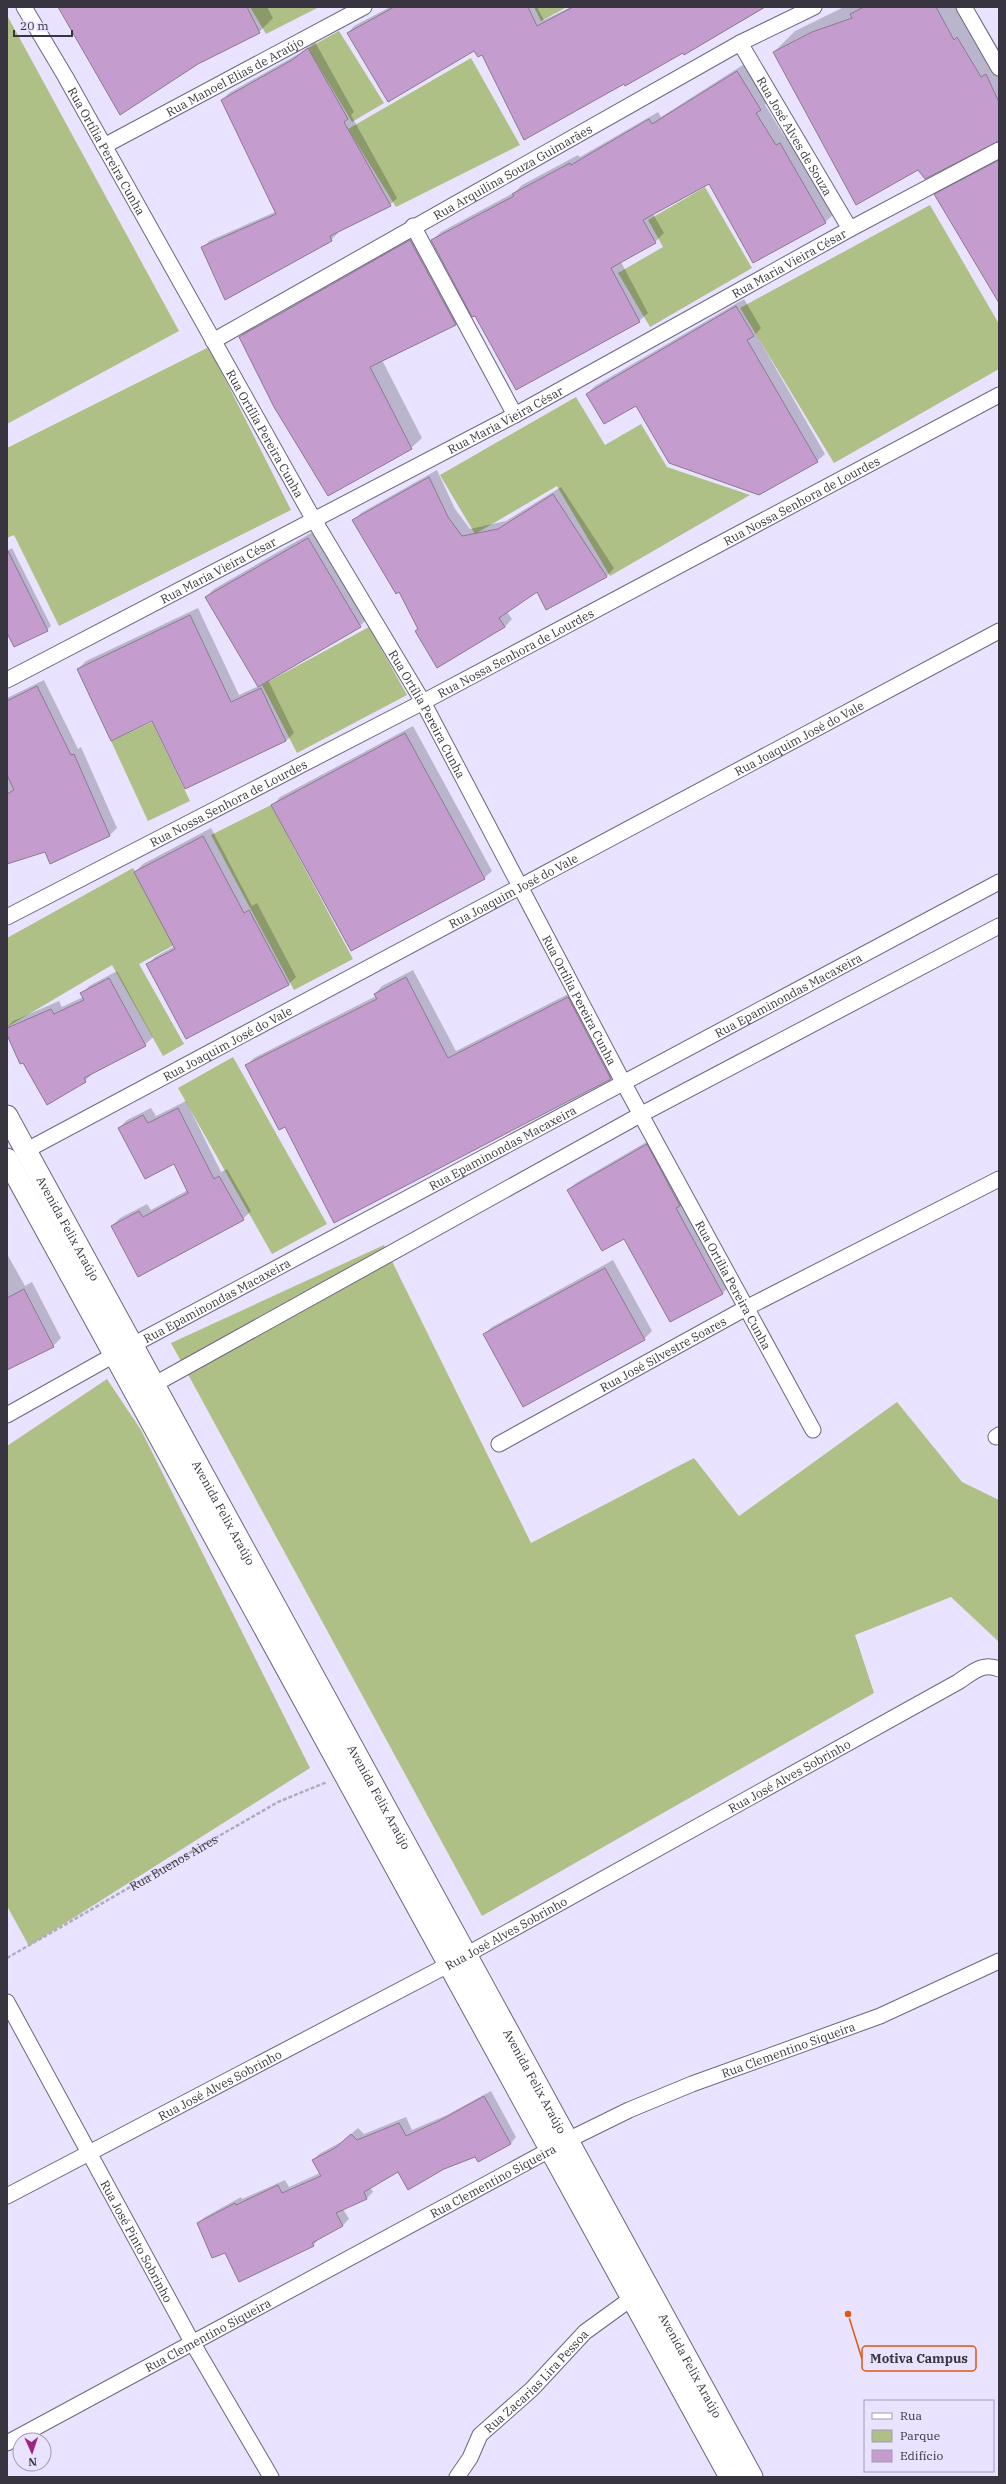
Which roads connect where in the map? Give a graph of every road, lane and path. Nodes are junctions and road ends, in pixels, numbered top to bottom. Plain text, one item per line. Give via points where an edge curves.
1 (24, 7) edge
2 (364, 7) edge
3 (814, 7) edge
4 (964, 7) edge
5 (740, 43) junction
6 (999, 68) edge
7 (104, 146) junction
8 (999, 150) edge
9 (413, 226) junction
10 (850, 229) junction
11 (213, 341) junction
12 (999, 394) edge
13 (515, 415) junction
14 (314, 520) junction
15 (999, 631) edge
16 (7, 680) edge
17 (423, 702) junction
18 (999, 882) edge
19 (520, 888) junction
20 (7, 917) edge
21 (999, 926) edge
22 (623, 1082) junction
23 (640, 1115) junction
24 (7, 1116) edge
25 (27, 1150) junction
26 (7, 1160) edge
27 (999, 1179) edge
28 (746, 1308) junction
29 (133, 1344) junction
30 (114, 1354) junction
31 (155, 1384) junction
32 (136, 1395) junction
33 (7, 1415) edge
34 (813, 1430) dead end
35 (498, 1444) dead end
36 (999, 1669) edge
37 (344, 1775) junction
38 (466, 1954) junction
39 (7, 1958) edge
40 (999, 1961) edge
41 (448, 1965) junction
42 (7, 2002) edge
43 (559, 2145) junction
44 (88, 2155) junction
45 (7, 2196) edge
46 (632, 2298) junction
47 (192, 2342) junction
48 (7, 2443) edge
49 (271, 2477) edge
50 (457, 2477) edge
51 (730, 2477) edge
52 (752, 2477) edge

1 - 7 street, Rua Ortília Pereira Cunha
2 - 7 street, Rua Manoel Elias de Araújo
3 - 5 street, Rua Arquilina Souza Guimarães
4 - 6 street
5 - 9 street, Rua Arquilina Souza Guimarães
5 - 10 street, Rua José Alves de Souza
7 - 11 street, Rua Ortília Pereira Cunha
8 - 10 street, Rua Maria Vieira César
9 - 11 street, Rua Arquilina Souza Guimarães
9 - 13 street
10 - 13 street, Rua Maria Vieira César
11 - 14 street, Rua Ortília Pereira Cunha
12 - 17 street, Rua Nossa Senhora de Lourdes
13 - 14 street, Rua Maria Vieira César
14 - 16 street, Rua Maria Vieira César
14 - 17 street, Rua Ortília Pereira Cunha
15 - 19 street, Rua Joaquim José do Vale
17 - 19 street, Rua Ortília Pereira Cunha
17 - 20 street, Rua Nossa Senhora de Lourdes
18 - 22 street, Rua Epaminondas Macaxeira
19 - 22 street, Rua Ortília Pereira Cunha
19 - 25 street, Rua Joaquim José do Vale
21 - 23 street
22 - 23 street, Rua Ortília Pereira Cunha
22 - 29 street, Rua Epaminondas Macaxeira
23 - 28 street, Rua Ortília Pereira Cunha
23 - 31 street
24 - 25 main road, Avenida Felix Araújo
25 - 29 main road, Avenida Felix Araújo
26 - 30 main road, Avenida Felix Araújo
27 - 28 street, Rua José Silvestre Soares
28 - 34 street, Rua Ortília Pereira Cunha
28 - 35 street, Rua José Silvestre Soares
29 - 30 street, Rua Epaminondas Macaxeira
29 - 31 main road, Avenida Felix Araújo
30 - 32 main road, Avenida Felix Araújo
30 - 33 street, Rua Epaminondas Macaxeira
31 - 32 street
31 - 38 main road, Avenida Felix Araújo
32 - 37 main road, Avenida Felix Araújo
36 - 38 street, Rua José Alves Sobrinho via 982,1666 958,1682
37 - 39 path, Rua Buenos Aires via 278,1802
37 - 41 main road, Avenida Felix Araújo
38 - 41 street, Rua José Alves Sobrinho
38 - 43 main road, Avenida Felix Araújo
40 - 43 street, Rua Clementino Siqueira via 880,2016 629,2110
41 - 43 main road, Avenida Felix Araújo
41 - 44 street, Rua José Alves Sobrinho
42 - 44 street, Rua José Pinto Sobrinho
43 - 46 main road, Avenida Felix Araújo
43 - 47 street, Rua Clementino Siqueira
43 - 52 main road, Avenida Felix Araújo
44 - 45 street, Rua José Alves Sobrinho
44 - 47 street, Rua José Pinto Sobrinho
46 - 50 street, Rua Zacarias Lira Pessoa via 585,2332 532,2389 480,2435 470,2458
46 - 51 main road, Avenida Felix Araújo
47 - 48 street, Rua Clementino Siqueira
47 - 49 street, Rua José Pinto Sobrinho

